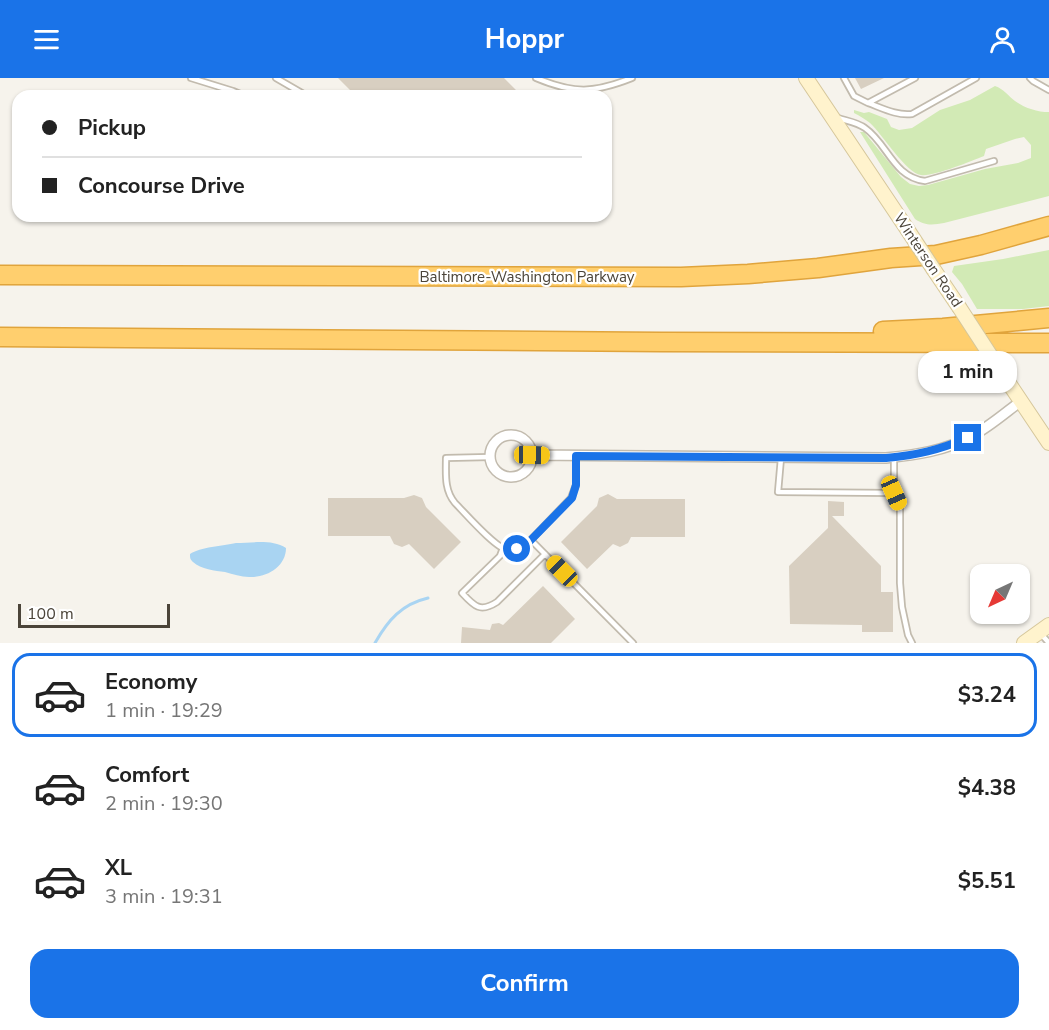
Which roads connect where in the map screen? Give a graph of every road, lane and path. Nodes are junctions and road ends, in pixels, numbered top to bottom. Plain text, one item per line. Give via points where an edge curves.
1 (191, 78) edge
2 (276, 78) edge
3 (536, 78) edge
4 (632, 78) edge
5 (806, 78) edge
6 (844, 78) edge
7 (915, 78) edge
8 (976, 78) edge
9 (1030, 78) edge
10 (230, 90) edge
11 (297, 90) edge
12 (1049, 90) edge
13 (868, 103) junction
14 (832, 117) junction
15 (994, 161) dead end
16 (1049, 217) edge
17 (1049, 226) edge
18 (891, 258) junction
19 (0, 275) edge
20 (1049, 318) edge
21 (0, 338) edge
22 (459, 341) junction
23 (661, 342) junction
24 (1049, 343) edge
25 (1049, 352) edge
26 (1021, 401) junction
27 (1049, 443) edge
28 (532, 455) junction
29 (576, 456) junction
30 (490, 457) junction
31 (781, 458) junction
32 (894, 458) junction
33 (894, 493) junction
34 (531, 540) junction
35 (503, 548) junction
36 (545, 554) junction
37 (1044, 628) edge
38 (633, 643) edge
39 (912, 643) edge
40 (1024, 643) edge
41 (1049, 643) edge

1 - 10 lane
2 - 11 lane
3 - 4 lane via 570,89 597,90
5 - 14 street, Winterson Road
6 - 13 lane via 854,96
7 - 13 lane
8 - 13 lane via 912,114 899,114
9 - 12 lane
14 - 15 lane via 866,128 913,180 925,181
14 - 26 street, Winterson Road, bridge
16 - 18 highway
17 - 18 highway, Baltimore-Washington Parkway via 936,255
18 - 19 highway, Baltimore-Washington Parkway via 818,268 681,277
20 - 22 highway via 843,333 510,333
21 - 22 highway
22 - 23 highway
23 - 24 highway
23 - 25 highway via 726,351
26 - 27 street, Winterson Road
26 - 32 street via 971,437 944,448
28 - 29 street
28 - 30 street via 525,472 512,477 495,470
28 - 30 street via 527,442 510,435 497,440
29 - 31 street
29 - 34 lane via 572,498
30 - 35 lane via 446,458 446,486 455,503
31 - 32 street
31 - 33 lane via 778,492
32 - 33 lane
33 - 39 lane via 900,505 902,607
34 - 35 lane via 517,549
34 - 36 lane
35 - 36 lane via 500,556 462,593 474,606 483,608 497,602
36 - 38 lane
37 - 40 street
37 - 41 lane

